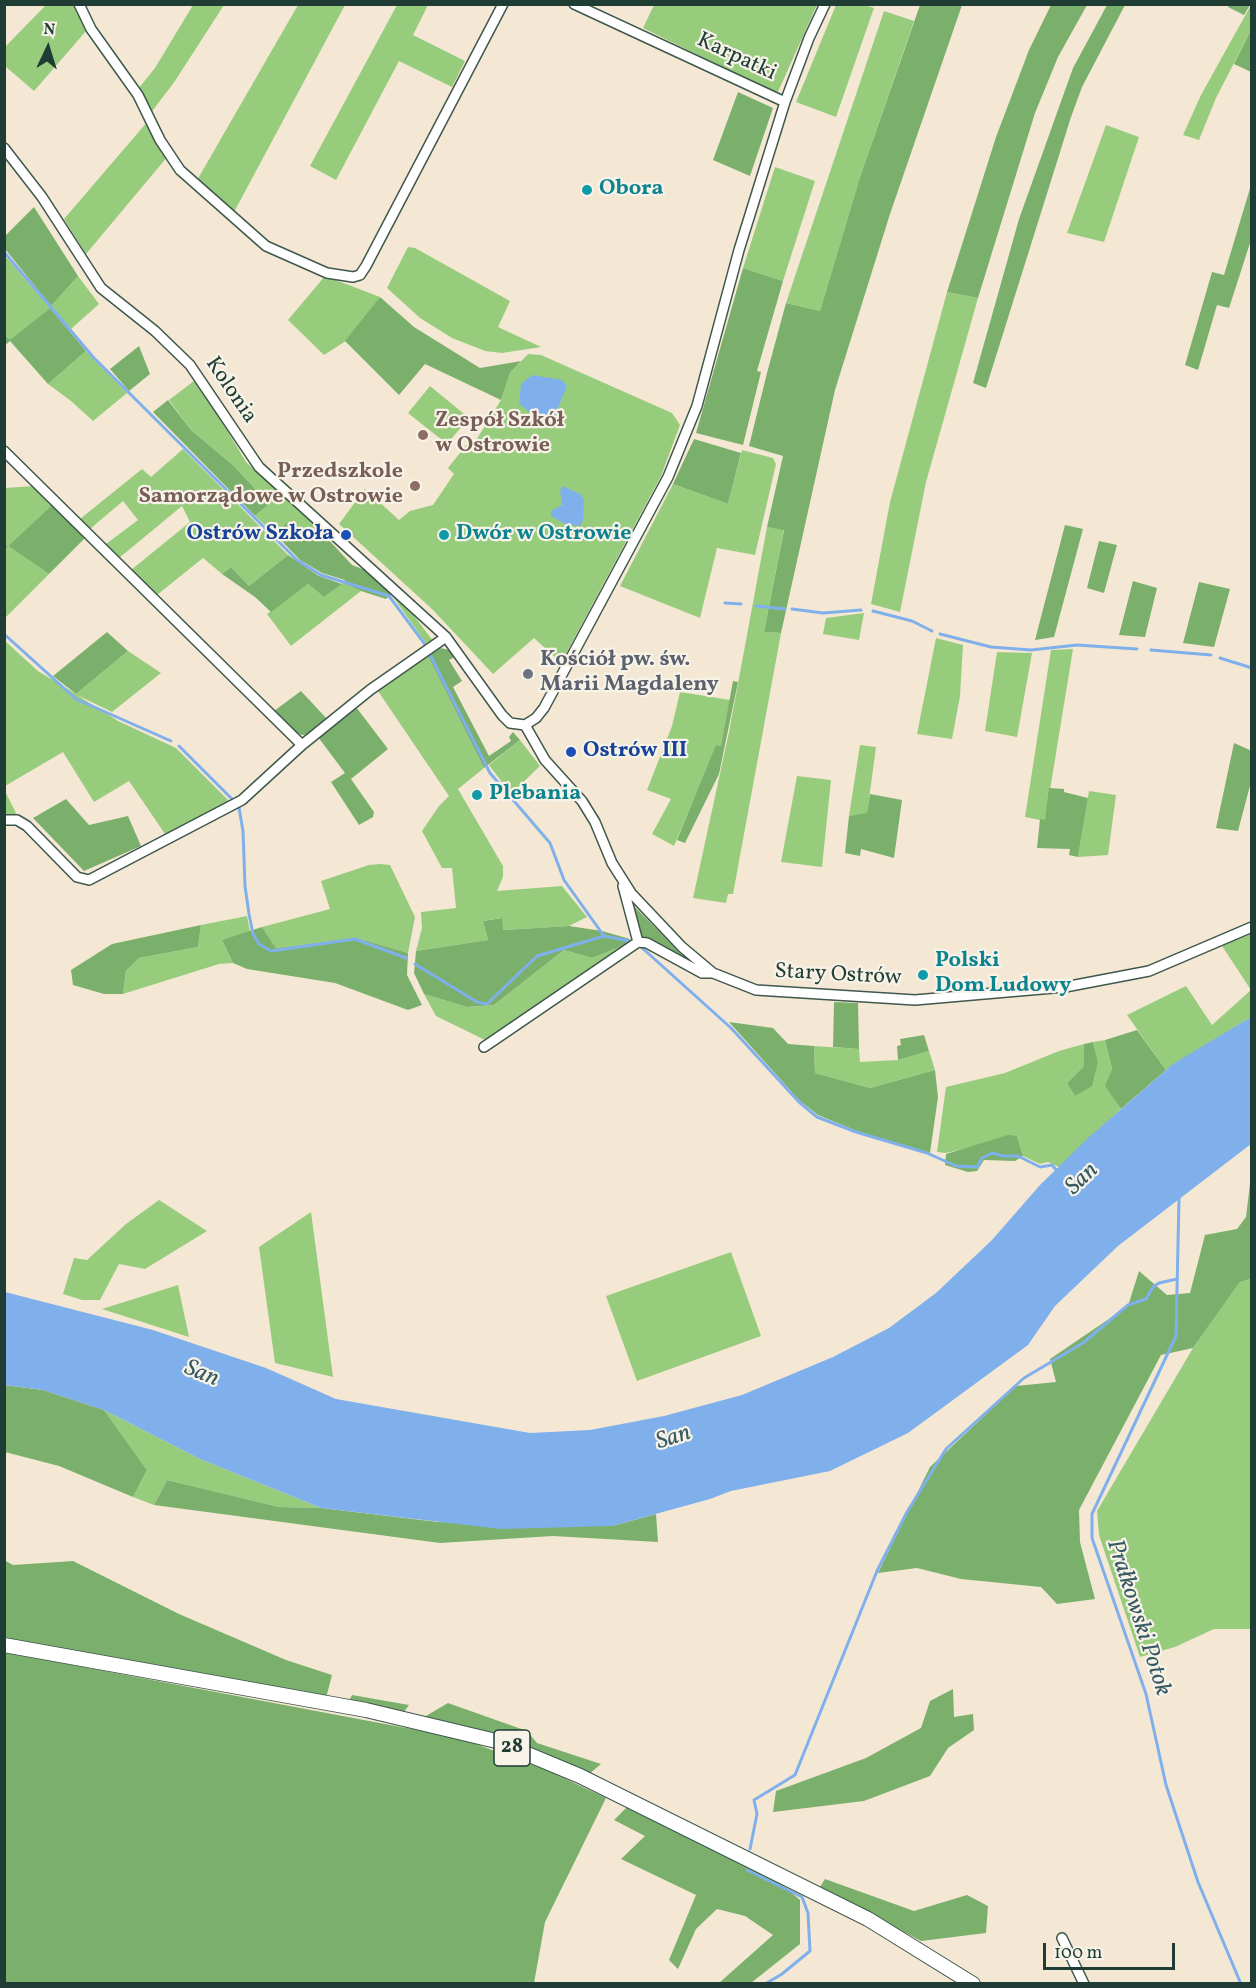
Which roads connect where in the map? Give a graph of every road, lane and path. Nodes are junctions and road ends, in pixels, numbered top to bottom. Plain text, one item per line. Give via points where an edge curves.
1 (79, 4) edge
2 (503, 4) edge
3 (574, 4) edge
4 (825, 4) edge
5 (785, 102) junction
6 (4, 148) edge
7 (4, 451) edge
8 (446, 637) junction
9 (525, 724) junction
10 (302, 745) junction
11 (4, 820) edge
12 (622, 881) junction
13 (1251, 927) edge
14 (638, 942) junction
15 (713, 974) junction
16 (484, 1047) dead end
17 (4, 1645) edge
18 (1062, 1938) dead end
19 (973, 1983) edge
20 (1084, 1983) edge

1 - 2 street via 91,29 138,95 160,140 192,182 266,246 327,273 353,277 360,275
3 - 5 street, Karpatki
4 - 5 street, Karpatki
5 - 9 street via 739,250 697,406 668,477 544,708
6 - 8 street, Kolonia via 42,197 101,288 190,365 259,467
7 - 10 street
8 - 9 street, Kolonia via 502,716 510,723
8 - 10 street via 370,690
9 - 12 street via 545,760 582,801
10 - 11 street via 242,800 89,880 77,876 27,826 17,820
12 - 14 street
12 - 15 street via 663,928
13 - 15 street, Stary Ostrów via 1149,971 1065,987 941,999 772,993
14 - 15 street, Stary Ostrów via 647,943 702,973
14 - 16 street
17 - 19 main road, 28 via 366,1710 496,1741 580,1776 868,1919
18 - 20 street

